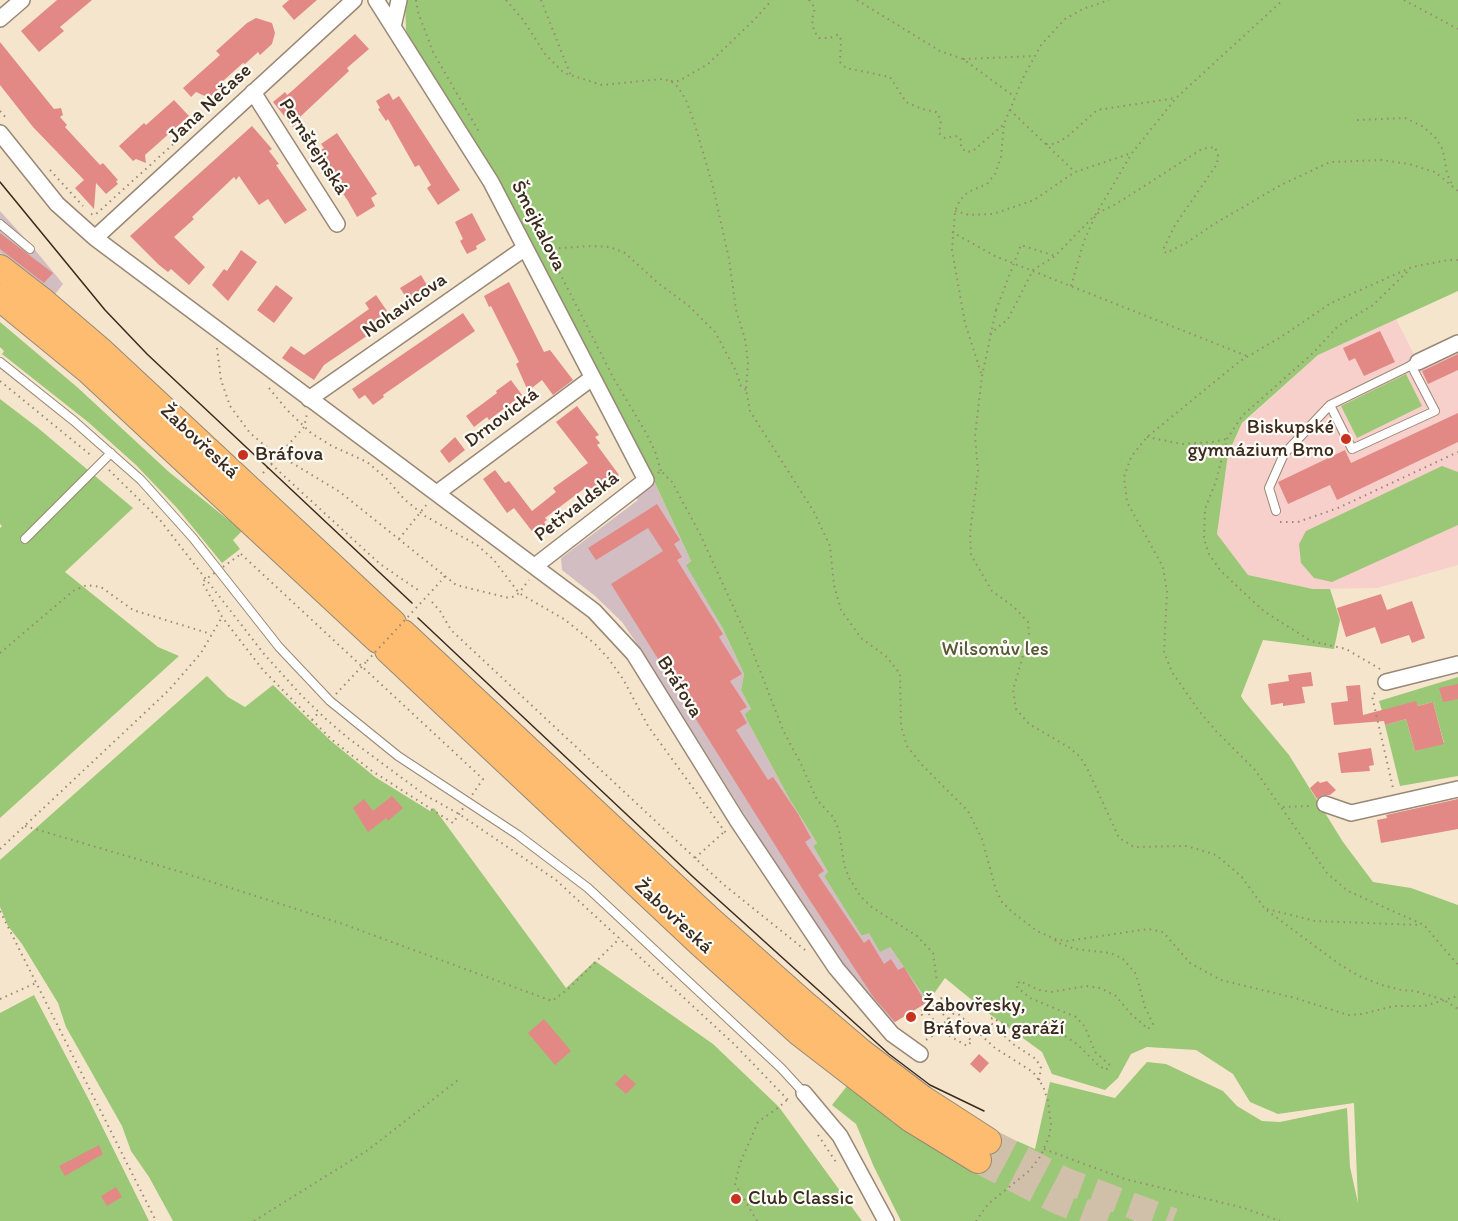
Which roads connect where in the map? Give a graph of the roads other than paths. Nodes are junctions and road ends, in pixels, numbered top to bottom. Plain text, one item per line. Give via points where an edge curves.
1 (22, 0) edge
2 (354, 0) edge
3 (376, 0) edge
4 (399, 0) edge
5 (0, 19) edge
6 (393, 27) junction
7 (254, 93) junction
8 (0, 133) edge
9 (0, 224) edge
10 (338, 224) dead end
11 (95, 238) junction
12 (525, 248) junction
13 (30, 249) dead end
14 (0, 268) edge
15 (0, 298) edge
16 (1458, 343) edge
17 (0, 362) edge
18 (1414, 363) junction
19 (592, 378) junction
20 (309, 399) junction
21 (1330, 405) junction
22 (111, 453) junction
23 (646, 480) joint
24 (437, 493) junction
25 (1276, 511) road end
26 (26, 539) dead end
27 (535, 566) junction
28 (386, 642) junction
29 (1458, 664) edge
30 (1390, 680) road end
31 (1458, 789) edge
32 (1318, 805) road end
33 (916, 1052) road end
34 (804, 1093) joint
35 (983, 1150) tunnel mouth
36 (886, 1221) edge

1 - 5 street
2 - 7 street, Jana Nečase
3 - 6 street, Šmejkalova
4 - 6 street
6 - 12 street, Šmejkalova via 492,182
7 - 10 street, Pernštejnská
7 - 11 street, Jana Nečase
8 - 11 street, Bráfova via 57,204
9 - 13 lane
11 - 20 street, Bráfova
12 - 19 street, Šmejkalova
12 - 20 street, Nohavicova
14 - 28 highway, Žabovřeská via 102,352
15 - 28 highway, Žabovřeská via 89,371
16 - 18 street
17 - 22 lane
18 - 21 lane
18 - 21 lane via 1435,411 1352,449
19 - 23 street, Šmejkalova
19 - 24 street, Drnovická
20 - 24 street, Bráfova
21 - 25 lane via 1284,454 1269,488
22 - 26 lane
22 - 34 lane via 166,507 279,647 330,701 398,756 518,835 588,888
23 - 27 street, Petřvaldská
24 - 27 street, Bráfova
27 - 33 street, Bráfova via 594,610 634,654 737,820 836,968 892,1034
28 - 35 highway, Žabovřeská via 801,1001
29 - 30 street
31 - 32 street via 1351,813
34 - 36 street via 840,1136

